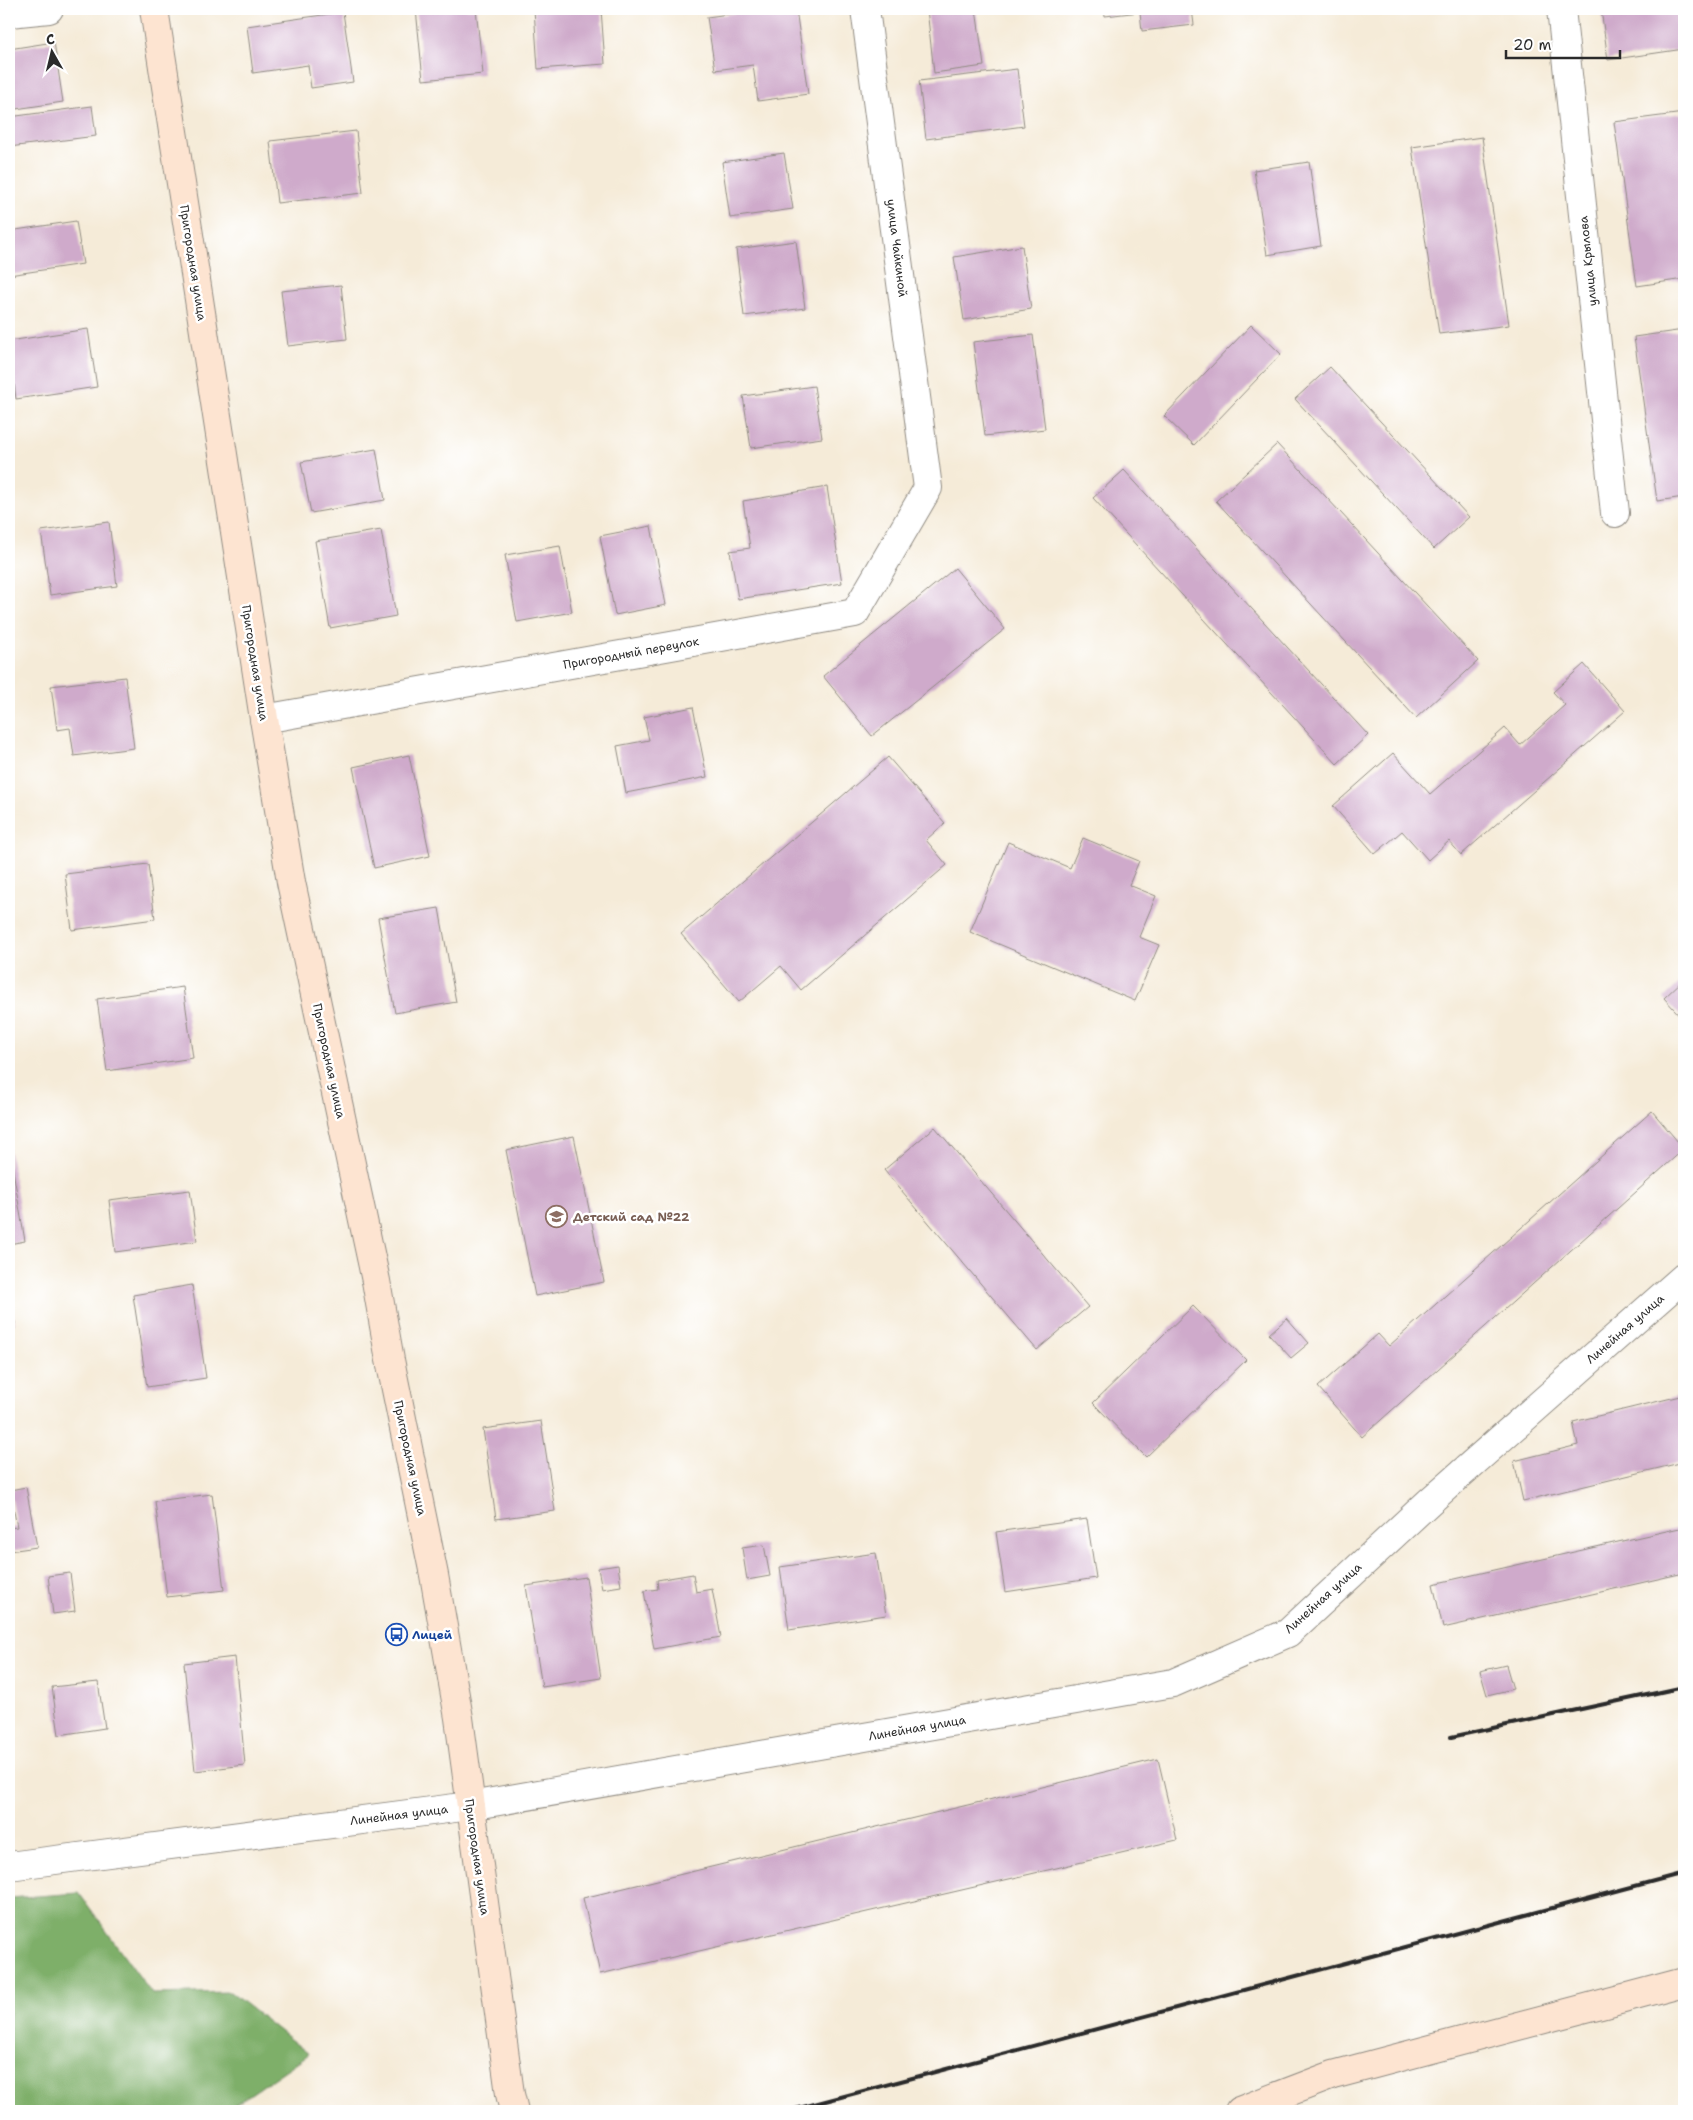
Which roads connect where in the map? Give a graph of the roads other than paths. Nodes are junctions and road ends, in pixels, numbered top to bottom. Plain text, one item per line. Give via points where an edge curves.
1 (49, 9) edge
2 (154, 9) edge
3 (865, 9) edge
4 (1561, 9) edge
5 (9, 14) edge
6 (928, 488) joint
7 (1615, 513) dead end
8 (264, 719) junction
9 (1684, 1277) edge
10 (470, 1806) junction
11 (9, 1866) edge
12 (1684, 1982) edge
13 (514, 2111) edge
14 (1239, 2111) edge

1 - 5 street
2 - 8 main road, Пригородная улица
3 - 6 street, улица Чайкиной
4 - 7 street, улица Крылова
6 - 8 street, Пригородный переулок via 855,613
8 - 10 main road, Пригородная улица via 291,882 376,1281 434,1575 459,1718
9 - 10 street, Линейная улица via 1429,1502 1288,1633 1173,1683
10 - 11 street, Линейная улица
10 - 13 main road, Пригородная улица
12 - 14 main road via 1333,2075

